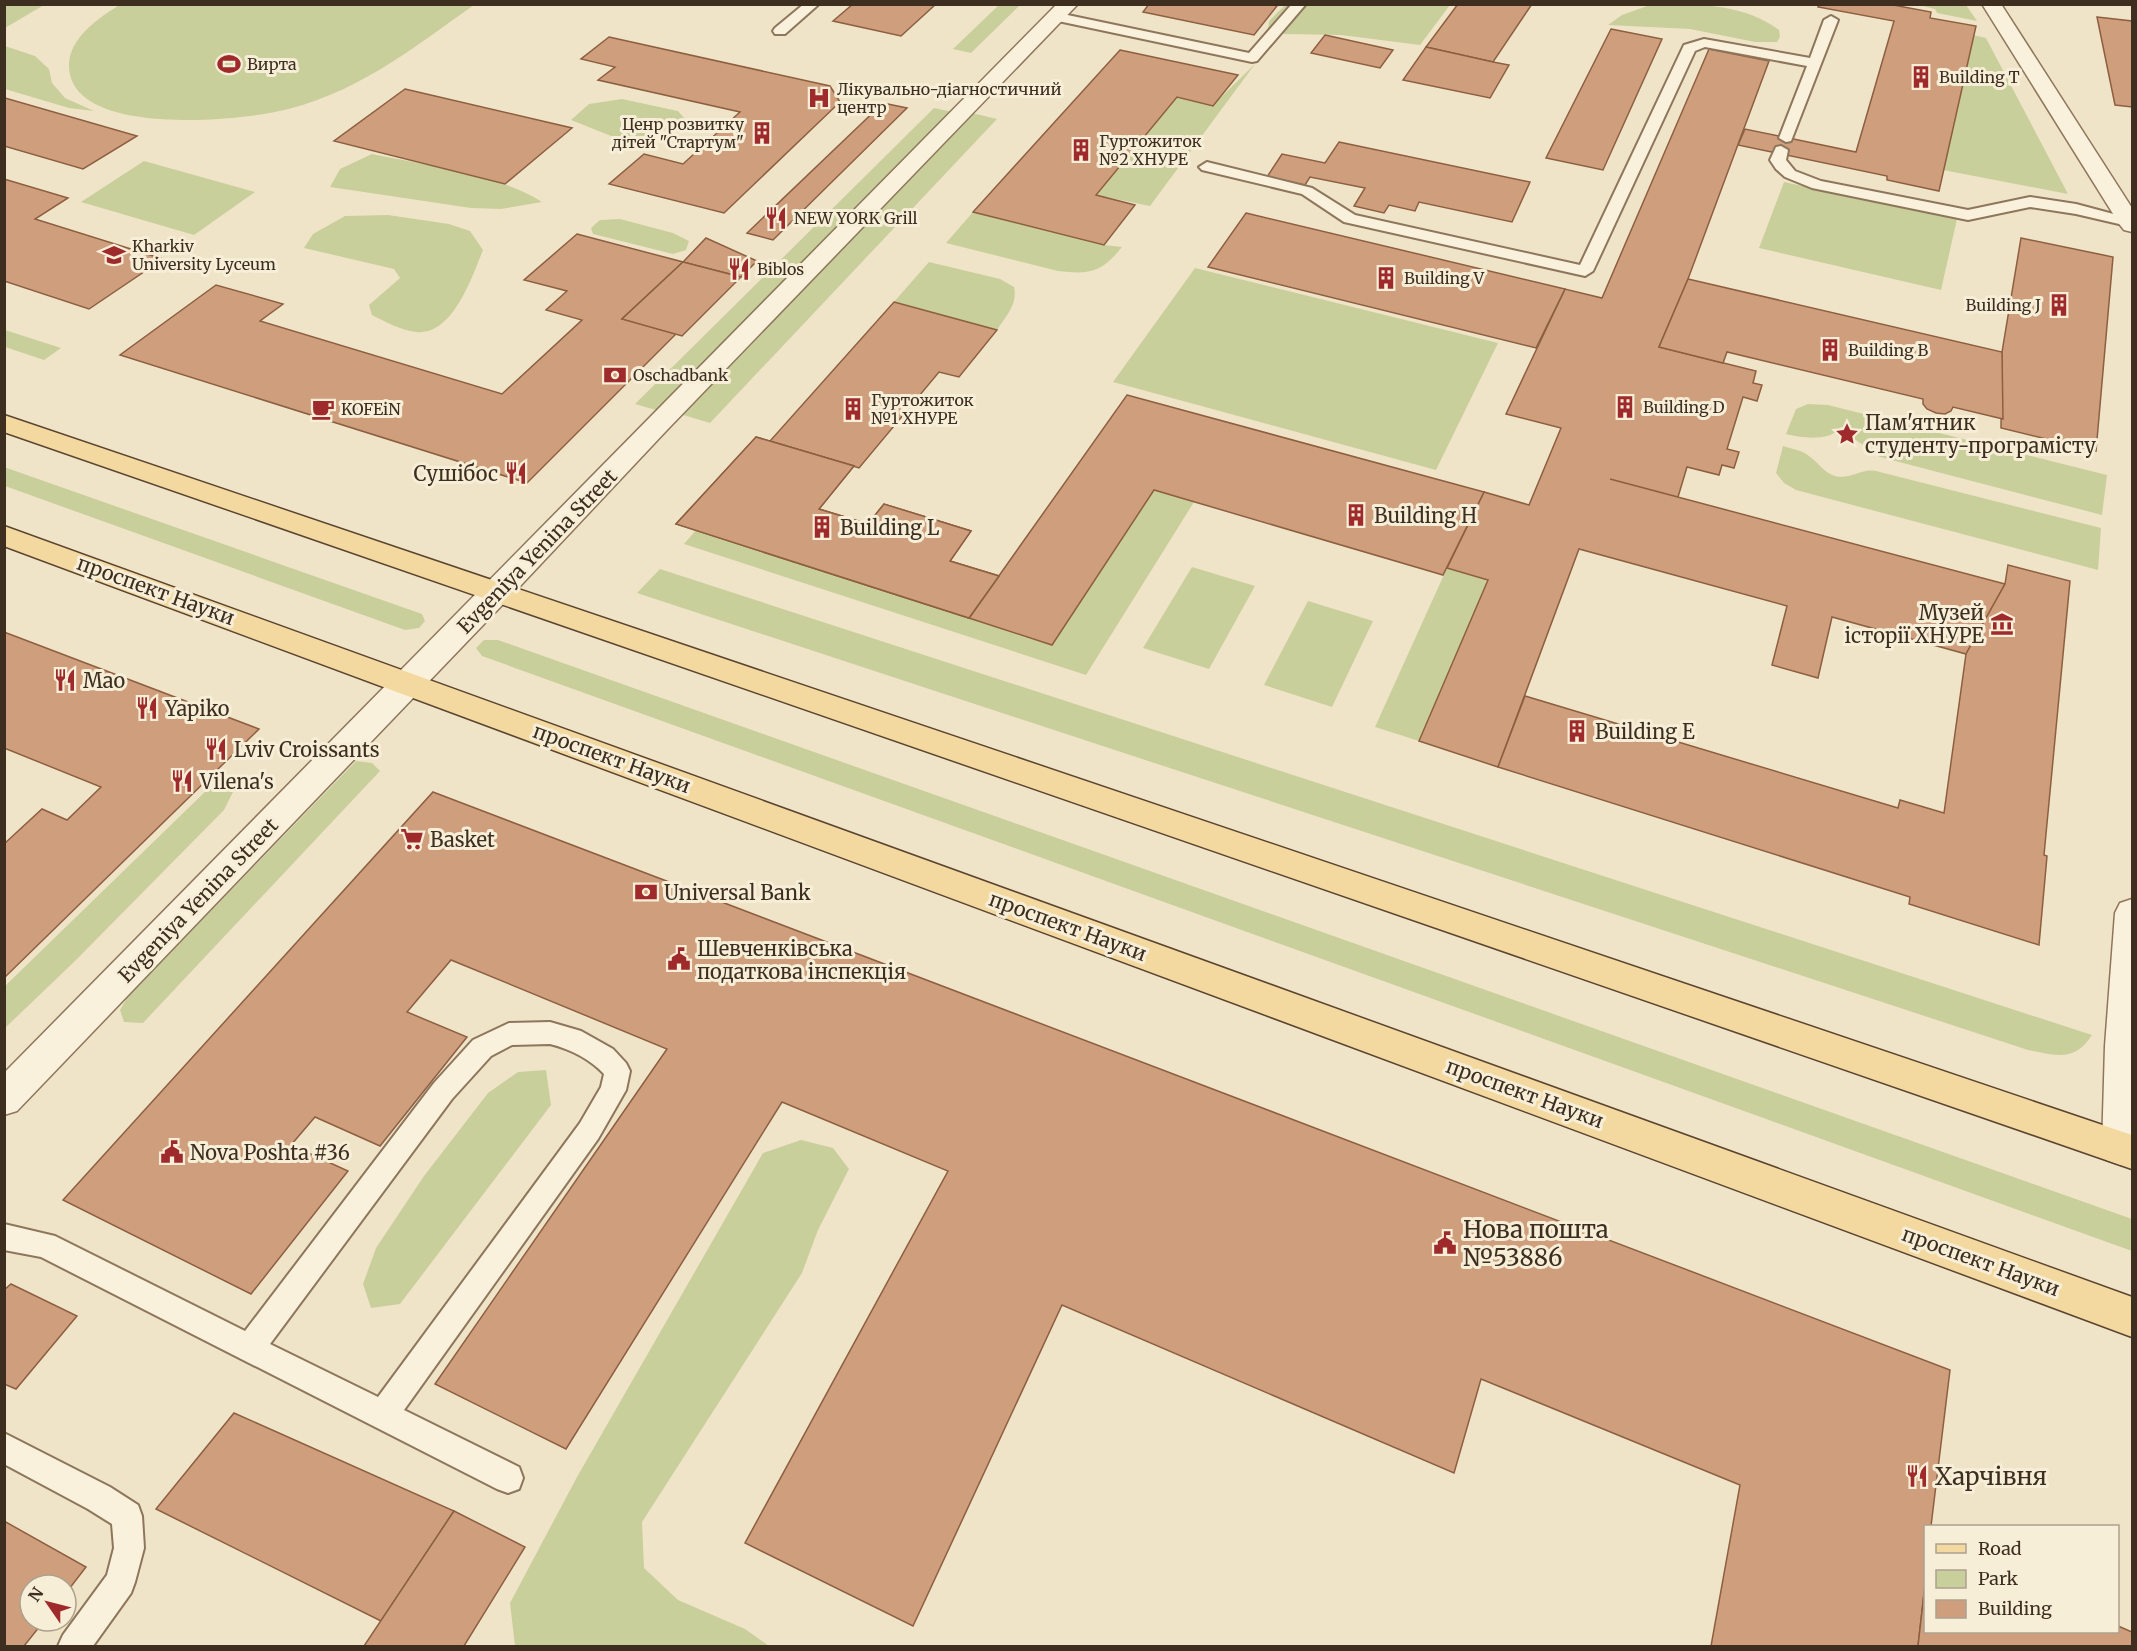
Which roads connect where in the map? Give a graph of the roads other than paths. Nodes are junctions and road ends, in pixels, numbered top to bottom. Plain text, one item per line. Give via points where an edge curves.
1 (813, 4) edge
2 (1300, 4) edge
3 (1991, 4) edge
4 (1064, 10) edge
5 (1831, 21) dead end
6 (780, 31) dead end
7 (1816, 63) junction
8 (1207, 167) dead end
9 (2132, 224) edge
10 (4, 423) edge
11 (4, 535) edge
12 (498, 592) junction
13 (410, 683) junction
14 (2133, 914) edge
15 (4, 1099) edge
16 (2127, 1150) edge
17 (4, 1237) edge
18 (2133, 1317) edge
19 (250, 1348) junction
20 (383, 1415) junction
21 (4, 1448) edge
22 (508, 1478) dead end
23 (75, 1647) edge

1 - 6 lane
2 - 4 lane via 1251,58
3 - 9 street
4 - 12 street, Evgeniya Yenina Street
5 - 7 lane
7 - 8 lane via 1704,43 1689,48 1585,271 1350,219 1307,191
7 - 9 lane via 1778,160 1790,174 1817,184 1968,215 2030,202
10 - 12 main road
11 - 13 main road, проспект Науки
12 - 13 street, Evgeniya Yenina Street
12 - 16 main road
13 - 15 street, Evgeniya Yenina Street
13 - 18 main road, проспект Науки
14 - 16 street via 2123,1046
17 - 19 lane via 45,1245
19 - 20 lane
19 - 20 lane via 443,1091 482,1048 508,1034 550,1033 572,1039 604,1057 617,1071 613,1090 589,1131
20 - 22 lane
21 - 23 lane via 126,1516 129,1548 120,1582

